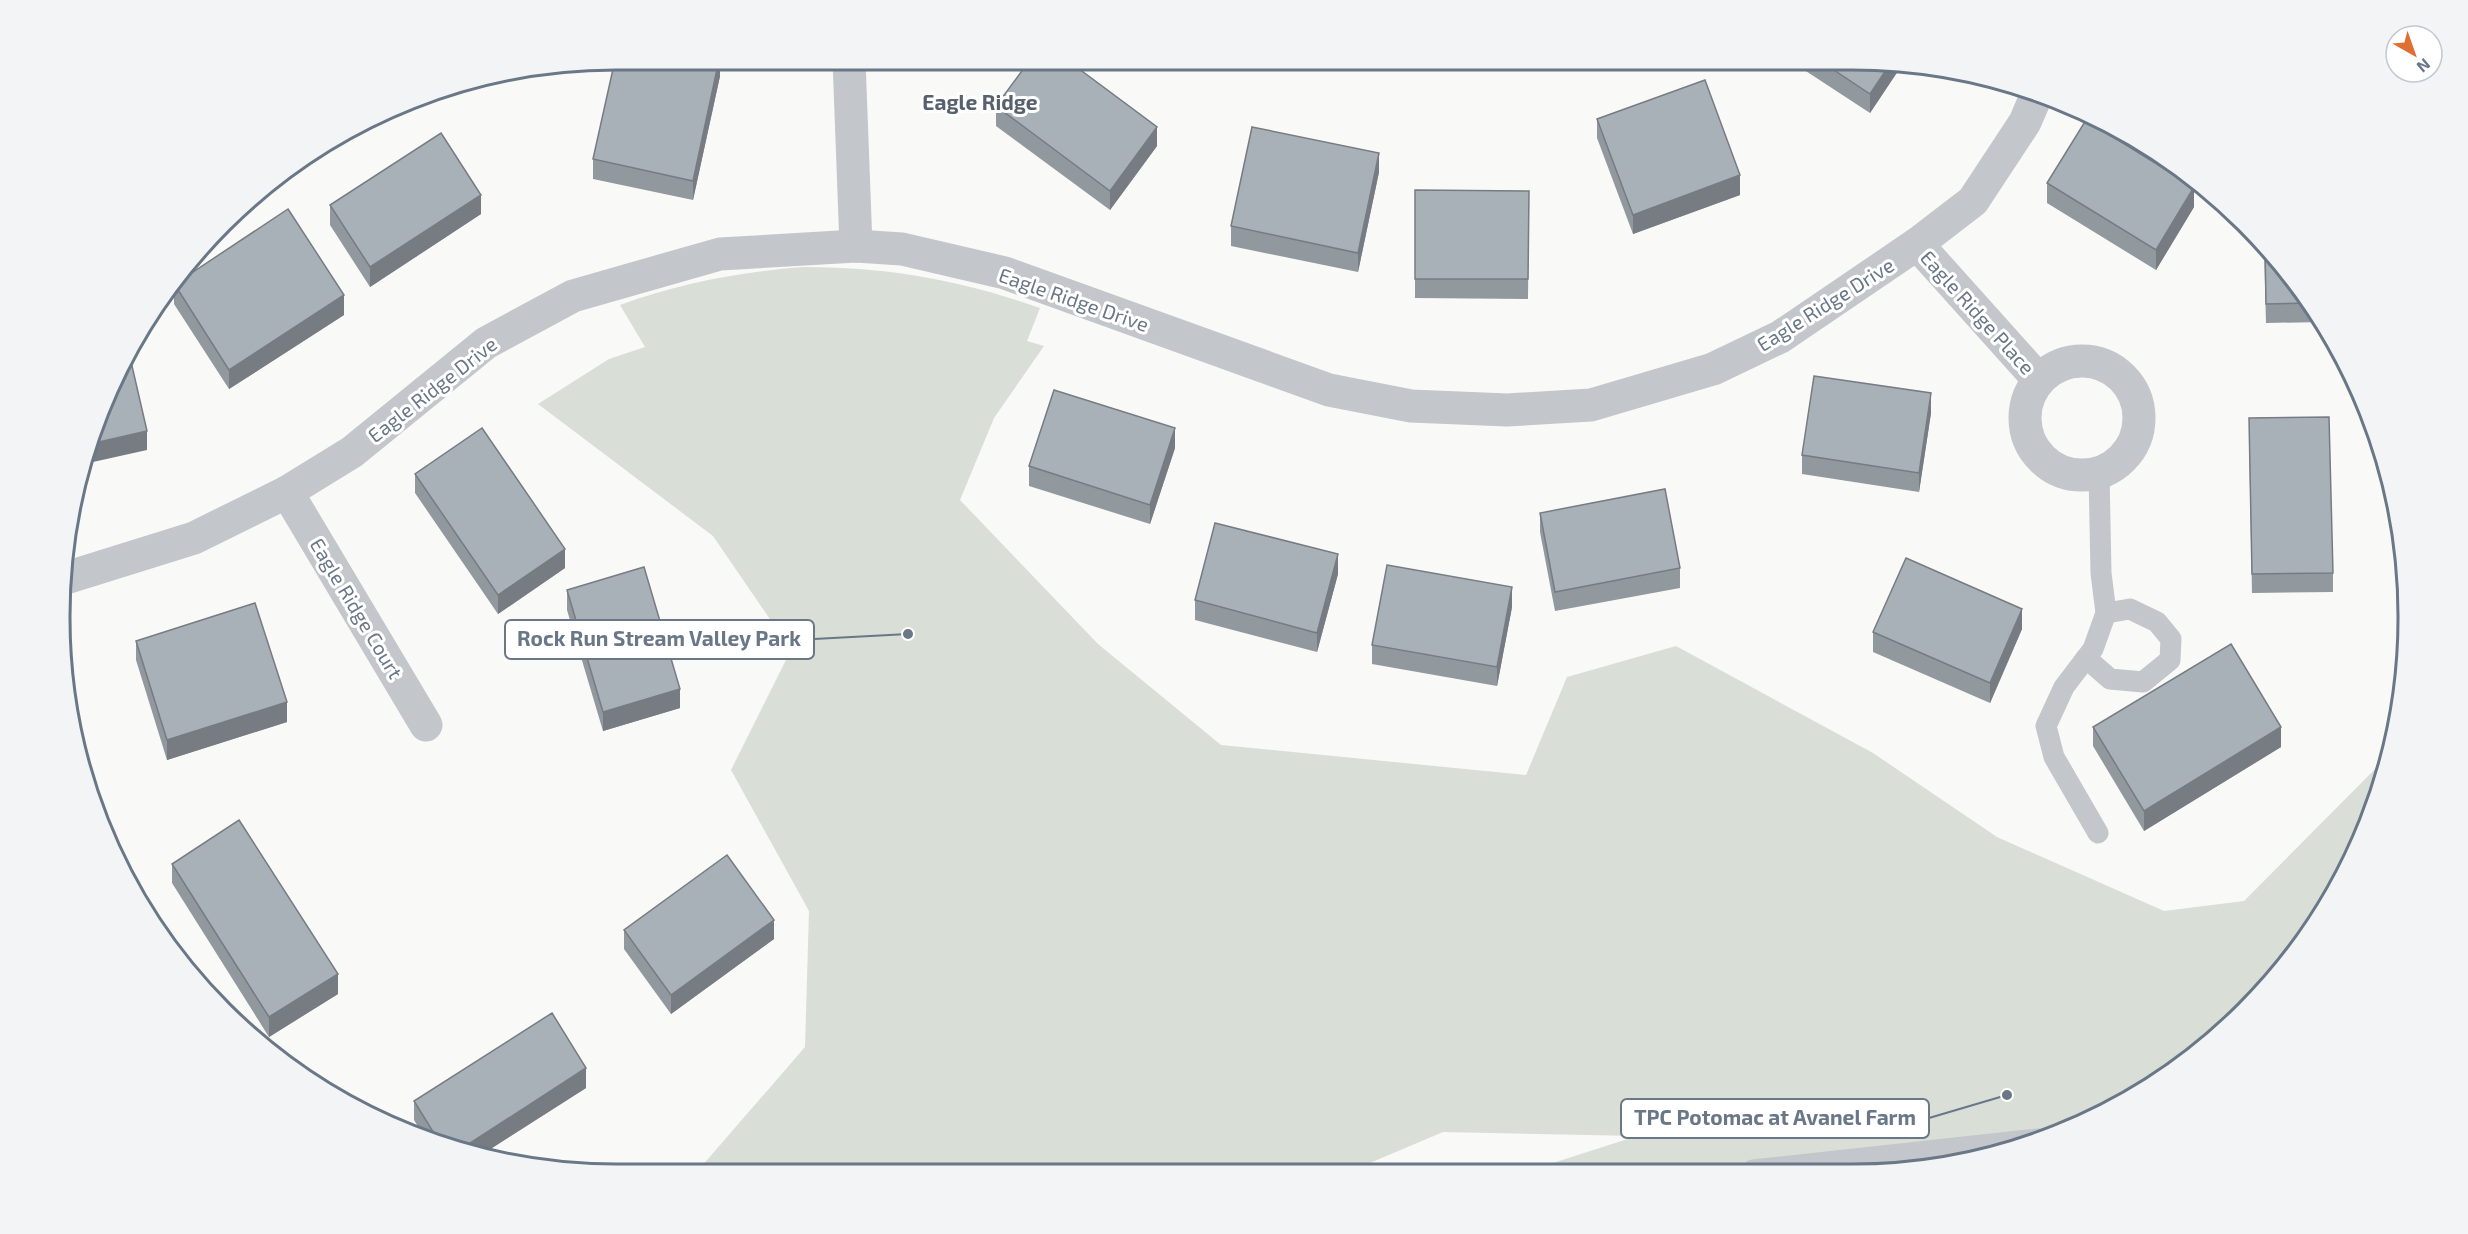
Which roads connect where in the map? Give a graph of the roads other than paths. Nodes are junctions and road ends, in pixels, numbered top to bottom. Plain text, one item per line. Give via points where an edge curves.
1 (849, 71) edge
2 (2033, 102) edge
3 (1917, 244) junction
4 (855, 246) junction
5 (2039, 380) junction
6 (2099, 472) junction
7 (287, 492) junction
8 (72, 576) edge
9 (2106, 614) junction
10 (2086, 658) junction
11 (426, 725) dead end
12 (2098, 833) dead end
13 (1997, 1143) edge
14 (1817, 1163) edge

1 - 4 street
2 - 3 street, Eagle Ridge Drive via 2025,122 1973,201
3 - 4 street, Eagle Ridge Drive via 1780,337 1713,369 1591,405 1507,410 1411,406 1329,390 1005,273 902,249
3 - 5 street, Eagle Ridge Place
4 - 7 street, Eagle Ridge Drive via 720,254 573,296 486,343 352,452
5 - 6 street, Eagle Ridge Place via 2028,398 2025,417 2028,437 2037,454 2052,467 2071,474
5 - 6 street, Eagle Ridge Place via 2069,362 2087,361 2104,364 2131,387 2140,422 2136,439 2125,456
6 - 9 lane
7 - 8 street, Eagle Ridge Drive via 194,538
7 - 11 street, Eagle Ridge Court
9 - 10 lane
9 - 10 lane via 2130,609 2157,622 2171,639 2170,660 2143,682 2110,680
10 - 12 lane via 2064,687 2046,726 2054,757
13 - 14 lane

